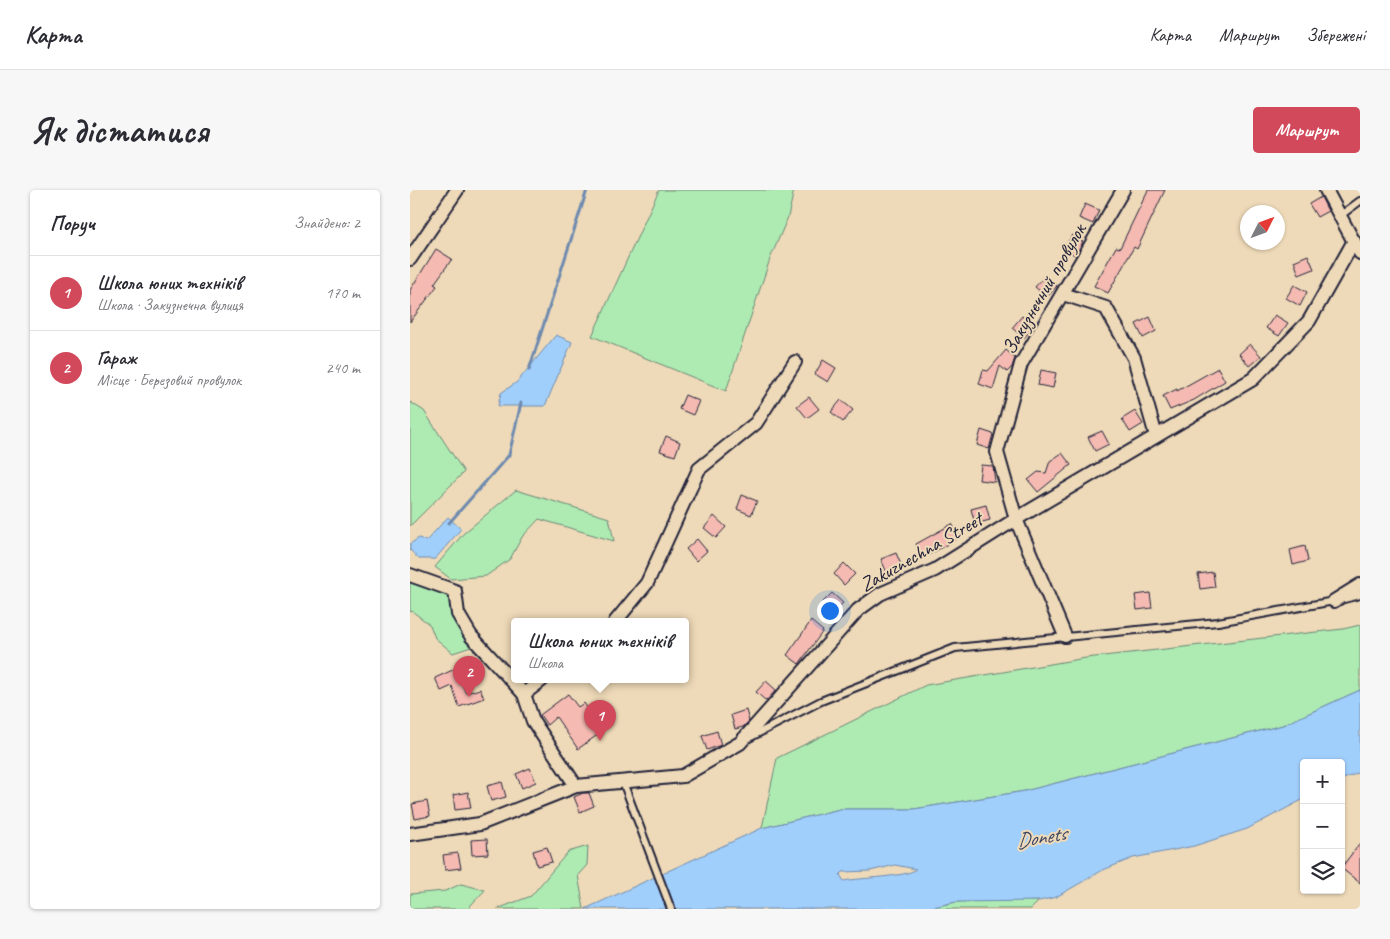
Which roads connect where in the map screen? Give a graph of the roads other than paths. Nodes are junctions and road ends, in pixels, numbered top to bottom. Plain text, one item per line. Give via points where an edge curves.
1 (456, 190) edge
2 (1123, 190) edge
3 (1326, 190) edge
4 (1360, 202) edge
5 (1341, 216) junction
6 (1354, 241) junction
7 (1360, 253) edge
8 (410, 259) edge
9 (1063, 294) junction
10 (795, 362) dead end
11 (1156, 436) junction
12 (1016, 519) junction
13 (410, 575) edge
14 (1360, 585) edge
15 (1360, 595) edge
16 (1334, 601) junction
17 (617, 618) edge
18 (1065, 636) junction
19 (511, 680) edge
20 (514, 683) edge
21 (538, 683) edge
22 (524, 694) junction
23 (740, 743) junction
24 (623, 782) junction
25 (576, 786) junction
26 (410, 834) edge
27 (672, 909) edge

1 - 8 street
2 - 9 street, Закузнечний провулок
3 - 5 street
4 - 5 lane
5 - 6 street
6 - 7 street
6 - 11 street, Zakuznechna Street via 1309,321 1253,379
9 - 11 street via 1106,308 1134,358
9 - 12 street, Закузнечний провулок via 1021,364 997,452
10 - 17 street via 756,423 699,469 647,583
11 - 12 street, Zakuznechna Street
12 - 18 street, Закузнечний провулок
12 - 23 street, Zakuznechna Street via 936,570 880,594 858,610
13 - 19 street via 456,591 458,614 471,636
14 - 16 street
15 - 16 lane
16 - 18 lane via 1218,622
18 - 23 lane via 955,648 821,701
20 - 22 street
21 - 22 street
22 - 25 street via 533,722
23 - 24 street, Zakuznechna Street via 683,776
24 - 25 street, Zakuznechna Street
24 - 27 lane
25 - 26 street, Zakuznechna Street via 480,824

